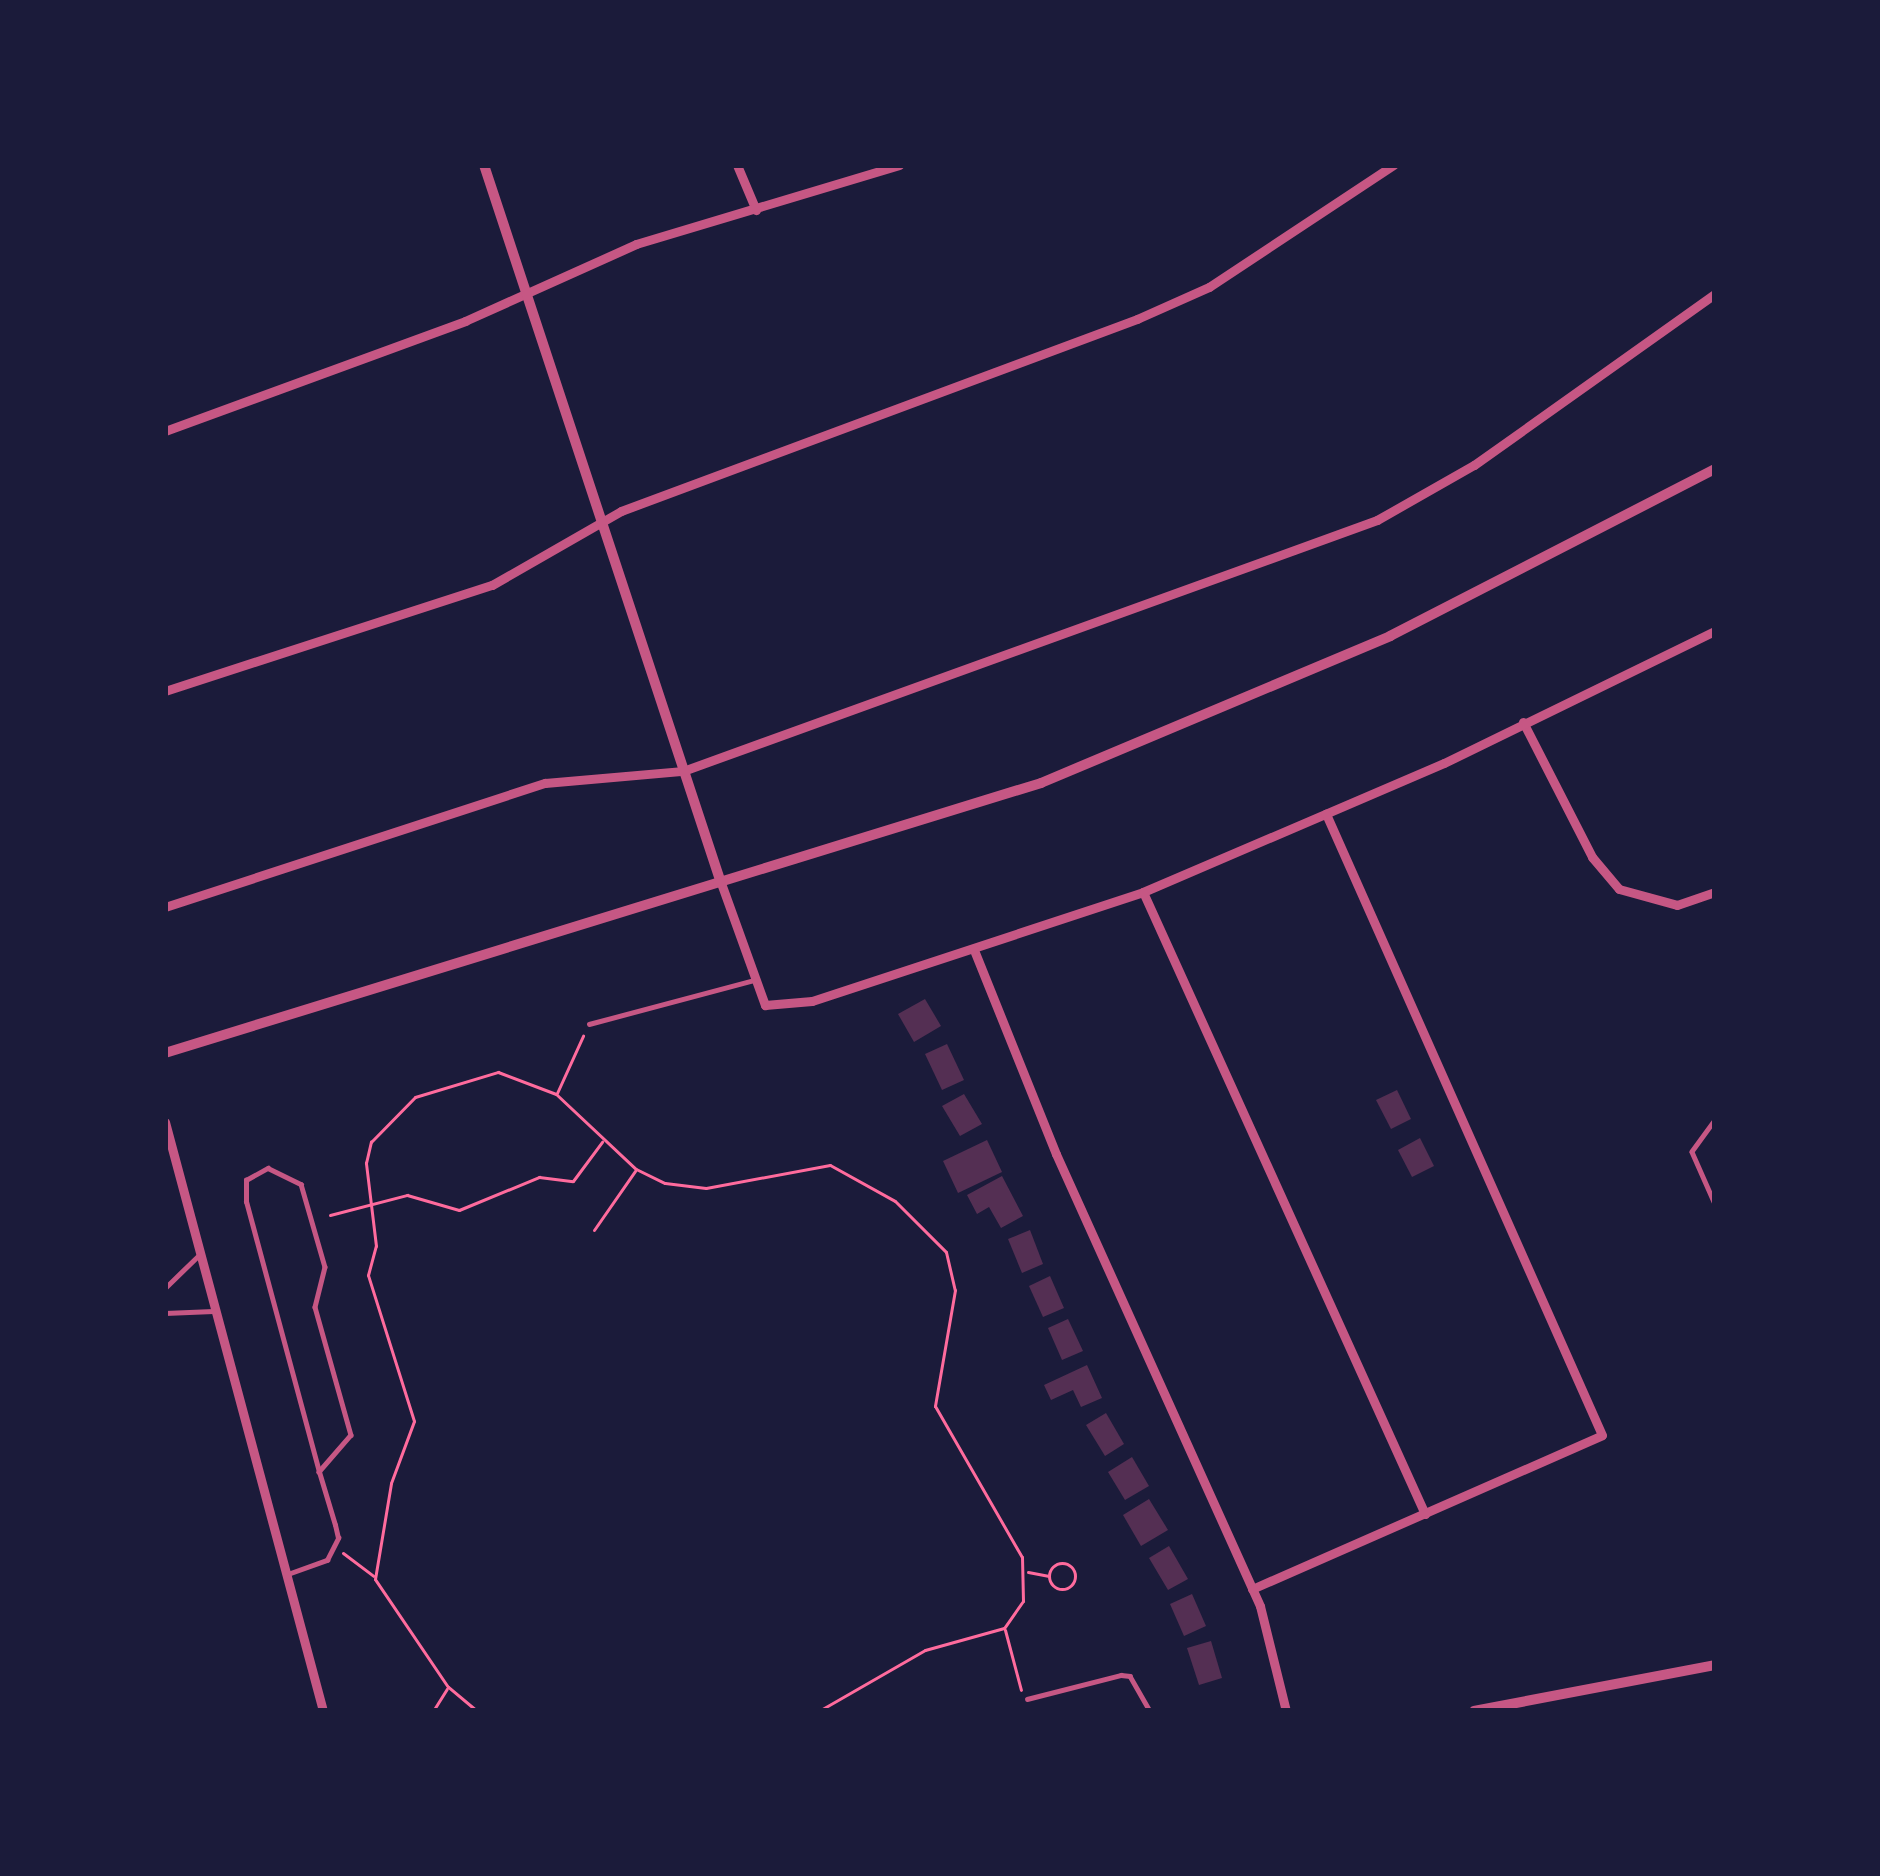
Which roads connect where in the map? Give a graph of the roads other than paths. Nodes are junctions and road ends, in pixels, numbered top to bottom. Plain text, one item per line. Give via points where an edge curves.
1 (484, 165) edge
2 (737, 165) edge
3 (899, 165) edge
4 (1393, 165) edge
5 (756, 211) junction
6 (524, 291) junction
7 (1715, 294) edge
8 (165, 431) edge
9 (1715, 469) edge
10 (600, 524) junction
11 (1715, 631) edge
12 (165, 692) edge
13 (1523, 722) junction
14 (683, 771) junction
15 (1326, 814) junction
16 (721, 883) junction
17 (1143, 892) junction
18 (1715, 892) edge
19 (165, 907) edge
20 (974, 950) junction
21 (751, 981) junction
22 (589, 1024) road end
23 (165, 1053) edge
24 (1715, 1120) edge
25 (165, 1122) edge
26 (1715, 1204) edge
27 (200, 1254) junction
28 (165, 1288) edge
29 (214, 1312) junction
30 (165, 1313) edge
31 (319, 1472) junction
32 (1425, 1514) junction
33 (284, 1575) junction
34 (1252, 1588) junction
35 (1715, 1665) edge
36 (1547, 1694) junction
37 (1028, 1699) road end
38 (323, 1711) edge
39 (1150, 1711) edge
40 (1286, 1711) edge
41 (1474, 1711) edge
42 (1550, 1711) edge

1 - 6 street
2 - 5 street
3 - 5 street
4 - 10 street via 1209,287
5 - 6 street via 636,244
6 - 8 street
6 - 10 street
7 - 14 street via 1409,506
9 - 16 street via 1537,565 1241,703 1021,790
10 - 12 street via 493,585
10 - 14 street
11 - 13 street
13 - 15 street
13 - 18 street via 1592,857 1619,889 1677,905
14 - 16 street
14 - 19 street via 545,783
15 - 17 street
15 - 32 street via 1602,1435
16 - 21 street
16 - 23 street
17 - 20 street
17 - 32 street
20 - 21 street via 812,1001 765,1004
20 - 34 street via 1056,1154
21 - 22 lane
24 - 26 lane via 1692,1153
25 - 27 street
27 - 28 lane
27 - 29 street
29 - 30 lane
29 - 33 street
31 - 31 lane via 351,1435 315,1307 325,1267 301,1184 268,1168 246,1180 246,1202
31 - 33 lane via 336,1550
32 - 34 street
33 - 38 street
34 - 40 street
35 - 36 street
36 - 41 street
36 - 42 street
37 - 39 lane via 1121,1675 1130,1676

